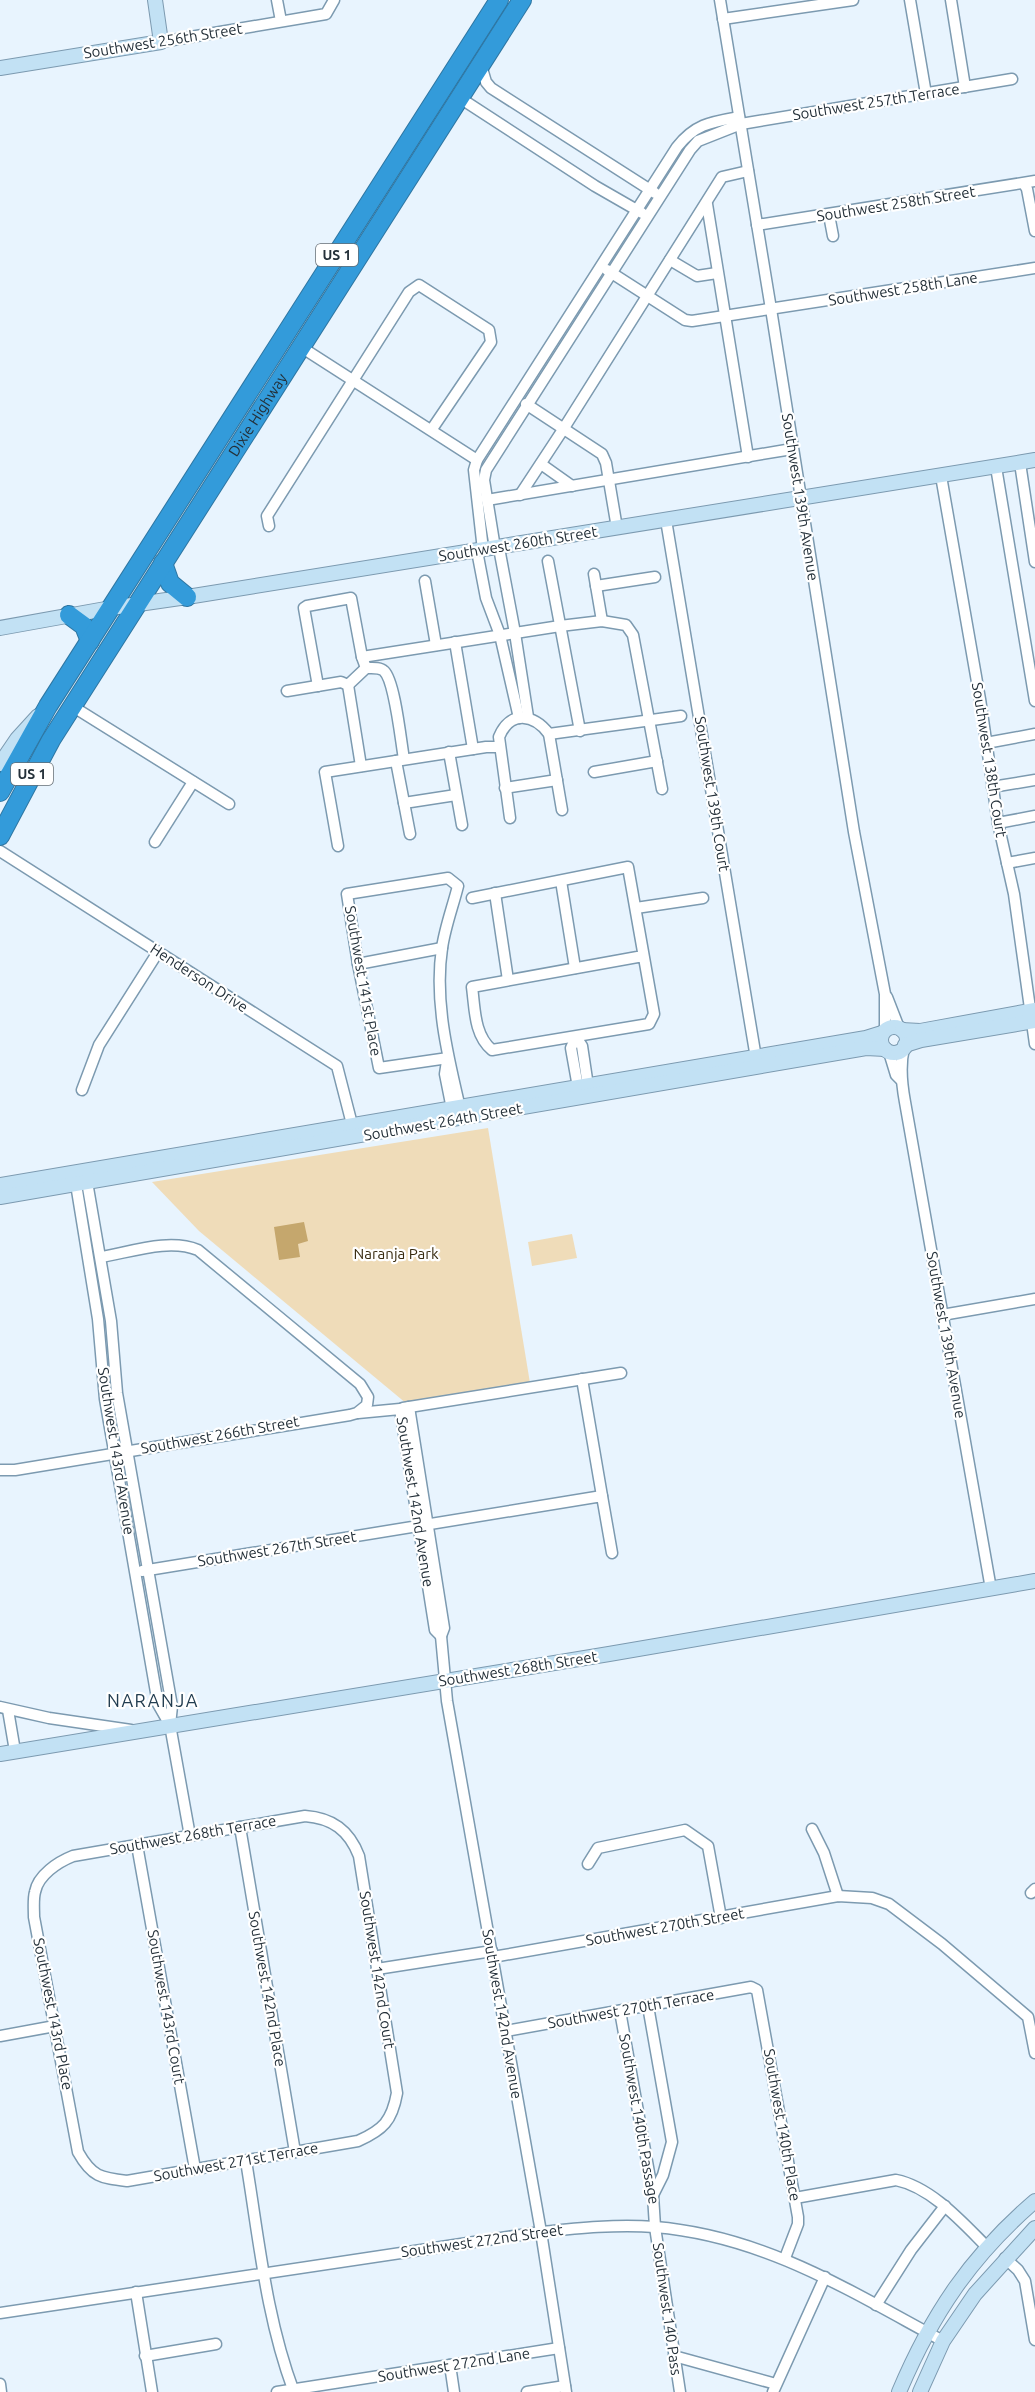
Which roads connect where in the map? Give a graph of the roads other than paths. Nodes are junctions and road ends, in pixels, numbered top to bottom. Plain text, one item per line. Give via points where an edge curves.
1 (154, 0) edge
2 (277, 0) edge
3 (334, 0) edge
4 (499, 0) edge
5 (522, 0) edge
6 (720, 0) edge
7 (853, 0) edge
8 (910, 0) edge
9 (951, 0) edge
10 (723, 19) junction
11 (281, 21) junction
12 (161, 42) junction
13 (481, 64) junction
14 (0, 68) edge
15 (1012, 79) dead end
16 (965, 87) junction
17 (926, 93) junction
18 (460, 98) junction
19 (740, 121) junction
20 (748, 171) junction
21 (1035, 181) edge
22 (1024, 184) junction
23 (650, 190) junction
24 (660, 197) junction
25 (707, 204) junction
26 (637, 210) junction
27 (829, 215) junction
28 (647, 217) junction
29 (757, 225) junction
30 (1035, 231) edge
31 (833, 236) dead end
32 (670, 260) junction
33 (602, 266) junction
34 (1035, 268) edge
35 (612, 273) junction
36 (717, 273) junction
37 (648, 297) junction
38 (771, 309) junction
39 (725, 316) junction
40 (301, 347) junction
41 (354, 380) junction
42 (526, 404) junction
43 (564, 428) junction
44 (432, 429) junction
45 (792, 449) junction
46 (748, 457) junction
47 (477, 460) junction
48 (1035, 460) edge
49 (1020, 463) junction
50 (541, 464) junction
51 (996, 467) junction
52 (941, 476) junction
53 (609, 480) junction
54 (572, 486) junction
55 (520, 495) junction
56 (800, 497) junction
57 (487, 500) junction
58 (666, 520) junction
59 (269, 526) dead end
60 (617, 528) junction
61 (489, 549) junction
62 (548, 561) dead end
63 (1035, 562) edge
64 (163, 563) junction
65 (594, 574) dead end
66 (655, 577) dead end
67 (425, 581) dead end
68 (596, 586) junction
69 (187, 597) junction
70 (136, 604) junction
71 (111, 608) junction
72 (69, 615) junction
73 (602, 621) junction
74 (560, 626) junction
75 (0, 628) edge
76 (516, 633) junction
77 (500, 635) junction
78 (90, 641) junction
79 (455, 642) junction
80 (435, 645) junction
81 (364, 662) junction
82 (522, 675) junction
83 (510, 677) junction
84 (348, 685) junction
85 (318, 686) junction
86 (287, 691) dead end
87 (1035, 701) edge
88 (48, 706) junction
89 (72, 706) junction
90 (681, 716) dead end
91 (524, 718) junction
92 (650, 721) junction
93 (580, 731) junction
94 (549, 734) junction
95 (1035, 734) edge
96 (986, 743) junction
97 (499, 747) junction
98 (473, 748) junction
99 (449, 752) junction
100 (400, 760) junction
101 (657, 761) junction
102 (0, 764) edge
103 (361, 766) junction
104 (594, 772) dead end
105 (557, 780) junction
106 (1035, 780) edge
107 (193, 782) junction
108 (992, 787) junction
109 (505, 788) junction
110 (662, 789) dead end
111 (0, 792) edge
112 (456, 795) junction
113 (404, 803) junction
114 (229, 804) dead end
115 (562, 810) dead end
116 (1035, 816) edge
117 (510, 818) dead end
118 (998, 823) junction
119 (462, 825) dead end
120 (410, 834) dead end
121 (0, 836) edge
122 (155, 842) dead end
123 (338, 846) dead end
124 (0, 851) edge
125 (1035, 858) edge
126 (1007, 863) junction
127 (561, 881) junction
128 (495, 893) junction
129 (471, 898) dead end
130 (703, 898) dead end
131 (636, 908) junction
132 (442, 948) junction
133 (158, 952) junction
134 (643, 956) junction
135 (358, 964) junction
136 (575, 968) junction
137 (508, 980) junction
138 (1033, 1016) edge
139 (892, 1030) junction
140 (576, 1037) junction
141 (1035, 1044) edge
142 (904, 1046) junction
143 (887, 1050) junction
144 (448, 1058) junction
145 (757, 1062) junction
146 (901, 1080) junction
147 (583, 1087) junction
148 (82, 1090) dead end
149 (456, 1108) junction
150 (354, 1131) junction
151 (81, 1177) junction
152 (0, 1185) edge
153 (0, 1197) edge
154 (101, 1257) junction
155 (1035, 1299) edge
156 (942, 1315) junction
157 (621, 1373) dead end
158 (582, 1379) junction
159 (405, 1408) junction
160 (357, 1413) junction
161 (128, 1451) junction
162 (115, 1453) junction
163 (0, 1470) edge
164 (602, 1496) junction
165 (424, 1526) junction
166 (612, 1553) dead end
167 (148, 1570) junction
168 (135, 1572) junction
169 (1035, 1581) edge
170 (991, 1588) junction
171 (447, 1681) junction
172 (4, 1708) edge
173 (170, 1725) junction
174 (138, 1731) junction
175 (15, 1751) junction
176 (0, 1754) edge
177 (240, 1827) junction
178 (812, 1829) dead end
179 (346, 1832) joint
180 (190, 1836) junction
181 (137, 1845) junction
182 (588, 1864) dead end
183 (41, 1877) joint
184 (838, 1896) junction
185 (721, 1917) junction
186 (492, 1954) junction
187 (376, 1970) junction
188 (757, 1990) joint
189 (648, 2006) junction
190 (620, 2011) junction
191 (55, 2026) junction
192 (506, 2031) junction
193 (0, 2036) edge
194 (1035, 2053) edge
195 (394, 2111) joint
196 (78, 2152) joint
197 (295, 2152) junction
198 (246, 2160) junction
199 (195, 2169) junction
200 (653, 2195) junction
201 (795, 2198) junction
202 (1035, 2201) edge
203 (945, 2206) junction
204 (655, 2227) junction
205 (1035, 2228) edge
206 (540, 2232) junction
207 (986, 2246) junction
208 (785, 2258) junction
209 (1005, 2258) junction
210 (264, 2273) junction
211 (825, 2277) junction
212 (136, 2292) junction
213 (876, 2305) junction
214 (0, 2313) edge
215 (927, 2332) junction
216 (1035, 2340) edge
217 (943, 2341) junction
218 (216, 2344) dead end
219 (559, 2348) junction
220 (146, 2356) junction
221 (674, 2356) junction
222 (450, 2365) junction
223 (0, 2384) edge
224 (775, 2388) edge
225 (566, 2389) edge
226 (293, 2391) edge
227 (1, 2392) edge
228 (152, 2392) edge
229 (277, 2392) edge
230 (454, 2392) edge
231 (527, 2392) edge
232 (680, 2392) edge
233 (899, 2392) edge
234 (920, 2392) edge

1 - 12 street
2 - 11 street
3 - 11 street, Southwest 256th Street via 326,14
4 - 71 highway, Dixie Highway / US 1
5 - 13 highway, Dixie Highway / US 1
6 - 10 street, Southwest 139th Avenue
7 - 10 street
8 - 17 street
9 - 16 street
10 - 19 street, Southwest 139th Avenue
11 - 12 street, Southwest 256th Street
12 - 14 street, Southwest 256th Street
13 - 18 highway, Dixie Highway / US 1
13 - 23 street via 491,88
15 - 16 street, Southwest 257th Terrace
16 - 17 street, Southwest 257th Terrace
17 - 19 street, Southwest 257th Terrace
18 - 26 street
18 - 40 highway, Dixie Highway / US 1
19 - 20 street, Southwest 139th Avenue
19 - 23 street via 716,121 693,130 677,147
19 - 24 street via 698,141
20 - 25 street via 722,177
20 - 29 street, Southwest 139th Avenue
21 - 22 street, Southwest 258th Street
22 - 27 street, Southwest 258th Street
22 - 30 street
23 - 24 street
23 - 26 street
24 - 28 street
25 - 32 street
25 - 36 street
26 - 28 street
26 - 33 street
27 - 29 street, Southwest 258th Street
27 - 31 street
28 - 35 street
29 - 38 street, Southwest 139th Avenue
32 - 36 street via 697,276
32 - 37 street
33 - 35 street, Southwest 258th Lane
33 - 47 street
34 - 38 street, Southwest 258th Lane
35 - 37 street, Southwest 258th Lane
35 - 42 street
36 - 39 street
37 - 39 street, Southwest 258th Lane via 685,320
37 - 43 street
38 - 39 street, Southwest 258th Lane
38 - 45 street, Southwest 139th Avenue
39 - 46 street
40 - 41 street
40 - 64 highway, Dixie Highway / US 1
41 - 44 street
41 - 44 street via 409,292 418,285 489,330 491,342
41 - 59 street via 267,516
42 - 43 street
42 - 57 street via 486,470
43 - 50 street
43 - 53 street via 602,454
44 - 47 street
45 - 46 street
45 - 56 street, Southwest 139th Avenue
46 - 53 street
47 - 61 street via 475,481
48 - 49 street, Southwest 260th Street
49 - 51 street, Southwest 260th Street
49 - 63 street
50 - 54 street
50 - 55 street
51 - 52 street, Southwest 260th Street
51 - 87 street
52 - 56 street, Southwest 260th Street
52 - 96 street, Southwest 138th Court
53 - 54 street
53 - 60 street
54 - 55 street
55 - 57 street
56 - 58 street, Southwest 260th Street
56 - 139 street, Southwest 139th Avenue via 854,832 885,994 891,1003
57 - 61 street
58 - 60 street, Southwest 260th Street
58 - 145 street, Southwest 139th Court
60 - 61 street, Southwest 260th Street
61 - 69 street, Southwest 260th Street
61 - 76 street
61 - 77 street via 486,598
62 - 74 street
64 - 69 highway via 170,583
64 - 70 highway, Dixie Highway / US 1
65 - 68 street
66 - 68 street
67 - 80 street
68 - 73 street
69 - 70 street, Southwest 260th Street
70 - 71 street, Southwest 260th Street
70 - 89 highway, Dixie Highway / US 1
71 - 72 street, Southwest 260th Street
71 - 78 highway, Dixie Highway / US 1
72 - 75 street, Southwest 260th Street
72 - 78 highway via 84,626
73 - 74 street
73 - 92 street via 626,625 633,635
74 - 76 street
74 - 93 street
76 - 77 street
76 - 82 street
77 - 79 street
77 - 83 street
78 - 88 highway, Dixie Highway / US 1
79 - 80 street
79 - 98 street
80 - 81 street
81 - 84 street
81 - 85 street via 351,598 304,608
81 - 100 street via 385,672 391,685
82 - 83 street
82 - 91 street
83 - 91 street
84 - 85 street via 341,682
84 - 103 street
85 - 86 street
88 - 102 street
88 - 111 highway, US 1
89 - 107 street
89 - 121 highway, Dixie Highway / US 1
90 - 92 street
91 - 94 street via 536,720
91 - 97 street via 509,723 500,732
92 - 93 street
92 - 101 street
93 - 94 street
94 - 105 street
95 - 96 street
96 - 108 street, Southwest 138th Court
97 - 98 street
97 - 109 street
98 - 99 street
99 - 100 street
99 - 112 street
100 - 103 street
100 - 113 street
101 - 104 street
101 - 110 street
103 - 123 street via 325,772
105 - 109 street
105 - 115 street
106 - 108 street
107 - 114 street
107 - 122 street
108 - 118 street, Southwest 138th Court
109 - 117 street
112 - 113 street
112 - 119 street
113 - 120 street
116 - 118 street
118 - 126 street, Southwest 138th Court
124 - 133 street, Henderson Drive
125 - 126 street
126 - 138 street, Southwest 138th Court
127 - 128 street
127 - 131 street via 628,867
127 - 136 street
128 - 129 street
128 - 137 street
130 - 131 street
131 - 134 street
132 - 135 street
132 - 135 street, Southwest 141st Place via 458,886 448,878 347,894
132 - 144 street via 440,989
133 - 148 street via 99,1045
133 - 150 street, Henderson Drive via 337,1066
134 - 136 street
134 - 140 street via 654,1014 649,1024
135 - 144 street, Southwest 141st Place via 379,1068
136 - 137 street
137 - 140 street via 471,987 483,1043 492,1050
138 - 139 street, Southwest 264th Street via 920,1031
138 - 141 street, Southwest 138th Court
138 - 142 street
139 - 142 street via 906,1037
139 - 143 street via 880,1040
139 - 145 street, Southwest 264th Street
140 - 147 street via 582,1046 579,1063
142 - 143 street via 896,1052
142 - 146 street, Southwest 139th Avenue
143 - 145 street, Southwest 264th Street via 868,1048
143 - 146 street, Southwest 139th Avenue
144 - 149 street
145 - 147 street, Southwest 264th Street
145 - 150 street, Southwest 264th Street
146 - 156 street, Southwest 139th Avenue
147 - 149 street, Southwest 264th Street
149 - 150 street, Southwest 264th Street
150 - 151 street, Southwest 264th Street
151 - 152 street, Southwest 264th Street
151 - 153 street, Southwest 264th Street
151 - 154 street, Southwest 143rd Avenue
151 - 162 street, Southwest 143rd Avenue via 105,1399
154 - 160 street, Southwest 266th Street via 169,1245 190,1247 360,1384 368,1397 367,1405
154 - 161 street, Southwest 143rd Avenue
155 - 156 street
156 - 170 street, Southwest 139th Avenue
157 - 158 street
158 - 159 street
158 - 164 street
159 - 160 street, Southwest 142nd Avenue
159 - 165 street, Southwest 142nd Avenue
160 - 161 street, Southwest 266th Street
161 - 162 street, Southwest 266th Street
161 - 167 street, Southwest 143rd Avenue
162 - 163 street, Southwest 266th Street
162 - 168 street, Southwest 143rd Avenue
164 - 165 street, Southwest 267th Street
164 - 166 street
165 - 167 street, Southwest 267th Street
165 - 171 street, Southwest 142nd Avenue via 435,1630 441,1636
167 - 168 street, Southwest 267th Street
167 - 173 street, Southwest 143rd Avenue via 172,1706
168 - 173 street, Southwest 143rd Avenue via 158,1704
169 - 170 street, Southwest 268th Street
170 - 171 street, Southwest 268th Street
171 - 173 street, Southwest 268th Street
171 - 186 street, Southwest 142nd Avenue via 447,1701
172 - 174 street
172 - 175 street
173 - 174 street, Southwest 268th Street
173 - 180 street, Southwest 143rd Avenue
174 - 175 street, Southwest 268th Street
175 - 176 street, Southwest 268th Street
177 - 179 street, Southwest 268th Terrace via 305,1816 327,1820
177 - 180 street, Southwest 268th Terrace
177 - 197 street, Southwest 142nd Place
178 - 184 street
179 - 187 street, Southwest 142nd Court via 359,1856
180 - 181 street, Southwest 268th Terrace
181 - 183 street, Southwest 268th Terrace via 73,1856
181 - 199 street, Southwest 143rd Court
182 - 185 street via 598,1848 685,1830 708,1846
183 - 191 street, Southwest 143rd Place via 34,1891 34,1917
184 - 185 street, Southwest 270th Street
184 - 194 street, Southwest 270th Street via 872,1898 889,1904 942,1944 1028,2017
185 - 186 street, Southwest 270th Street
186 - 187 street, Southwest 270th Street
186 - 192 street, Southwest 142nd Avenue
187 - 195 street, Southwest 142nd Court via 397,2093
188 - 189 street, Southwest 270th Terrace via 751,1987
188 - 201 street, Southwest 140th Place
189 - 190 street, Southwest 270th Terrace
189 - 200 street via 672,2142
190 - 192 street, Southwest 270th Terrace
190 - 200 street, Southwest 140th Passage
191 - 193 street
191 - 196 street, Southwest 143rd Place
192 - 206 street, Southwest 142nd Avenue
195 - 197 street, Southwest 271st Terrace via 375,2134 358,2141
196 - 199 street, Southwest 271st Terrace via 87,2169 101,2178 127,2181
197 - 198 street, Southwest 271st Terrace
198 - 199 street, Southwest 271st Terrace
198 - 210 street
200 - 204 street, Southwest 140th Passage
201 - 203 street via 896,2180
201 - 208 street, Southwest 140th Place via 798,2224
202 - 207 street
203 - 207 street
203 - 213 street
204 - 206 street, Southwest 272nd Street via 597,2226
204 - 208 street, Southwest 272nd Street via 747,2245
204 - 221 street, Southwest 140 Pass
205 - 209 street
206 - 210 street, Southwest 272nd Street
206 - 219 street, Southwest 142nd Avenue
207 - 215 street
208 - 211 street, Southwest 272nd Street
209 - 216 street via 1025,2281
209 - 217 street
210 - 212 street, Southwest 272nd Street
210 - 226 street via 276,2340
211 - 213 street, Southwest 272nd Street
211 - 224 street
212 - 214 street, Southwest 272nd Street
212 - 220 street
213 - 215 street, Southwest 272nd Street
215 - 217 street, Southwest 272nd Street
215 - 233 street
217 - 234 street
218 - 220 street
219 - 222 street, Southwest 272nd Lane
219 - 225 street, Southwest 142nd Avenue
220 - 228 street
221 - 224 street
221 - 232 street, Southwest 140 Pass
222 - 226 street, Southwest 272nd Lane
222 - 230 street
223 - 227 street
225 - 231 street
226 - 229 street, Southwest 272nd Lane

